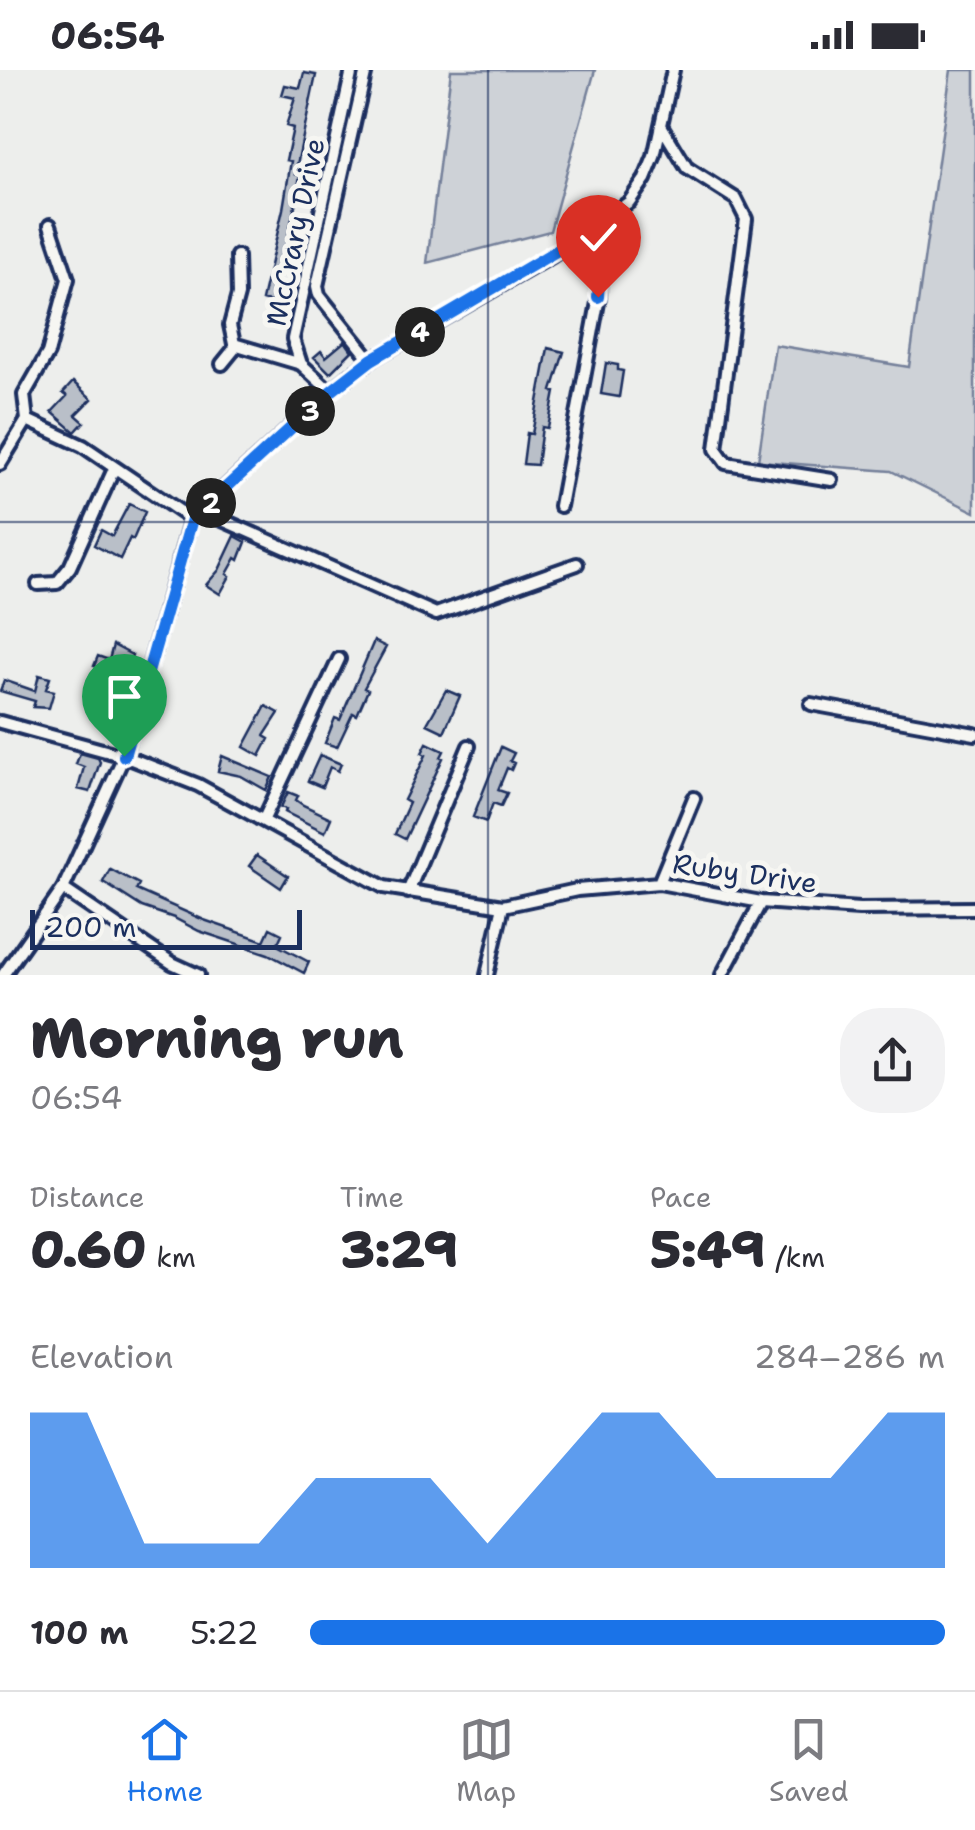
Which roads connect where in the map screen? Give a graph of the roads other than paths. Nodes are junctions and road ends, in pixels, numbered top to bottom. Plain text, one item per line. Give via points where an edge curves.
1 (352, 70) edge
2 (366, 70) edge
3 (672, 70) edge
4 (662, 126) junction
5 (50, 225) dead end
6 (592, 230) junction
7 (237, 256) dead end
8 (234, 344) junction
9 (371, 360) junction
10 (222, 364) dead end
11 (301, 364) junction
12 (330, 392) junction
13 (27, 420) junction
14 (0, 464) edge
15 (114, 468) junction
16 (832, 480) dead end
17 (560, 506) dead end
18 (202, 512) junction
19 (192, 519) junction
20 (577, 564) dead end
21 (38, 584) dead end
22 (339, 659) dead end
23 (811, 704) dead end
24 (0, 722) edge
25 (975, 734) edge
26 (470, 746) dead end
27 (124, 756) junction
28 (694, 798) dead end
29 (264, 818) junction
30 (659, 883) junction
31 (63, 889) junction
32 (408, 892) junction
33 (761, 902) junction
34 (503, 906) junction
35 (975, 908) edge
36 (170, 969) edge
37 (1, 975) edge
38 (198, 975) edge
39 (487, 975) edge
40 (722, 975) edge

1 - 11 street, McCrary Drive via 296,316 293,339
2 - 9 street via 317,286
3 - 4 street
4 - 6 street via 645,180 629,202
4 - 16 street via 687,168 736,199 746,220 716,449 726,462
5 - 13 street via 68,279 48,353 24,395
6 - 9 street
6 - 17 street via 598,297
7 - 8 street
8 - 10 street
8 - 11 street
9 - 12 street
11 - 12 street, McCrary Drive
12 - 18 street
13 - 14 street
13 - 15 street
15 - 19 street
15 - 21 street via 70,567 57,583
18 - 19 street
18 - 20 street via 436,614
19 - 27 street
22 - 29 street
23 - 25 street
24 - 27 street, Ruby Drive
26 - 32 street
27 - 29 street, Ruby Drive
27 - 31 street
28 - 30 street
29 - 32 street, Ruby Drive via 384,888
30 - 33 street, Ruby Drive
30 - 34 street, Ruby Drive
31 - 36 street
31 - 37 street
32 - 34 street, Ruby Drive
33 - 35 street, Ruby Drive
33 - 40 street
34 - 39 street
36 - 38 street

